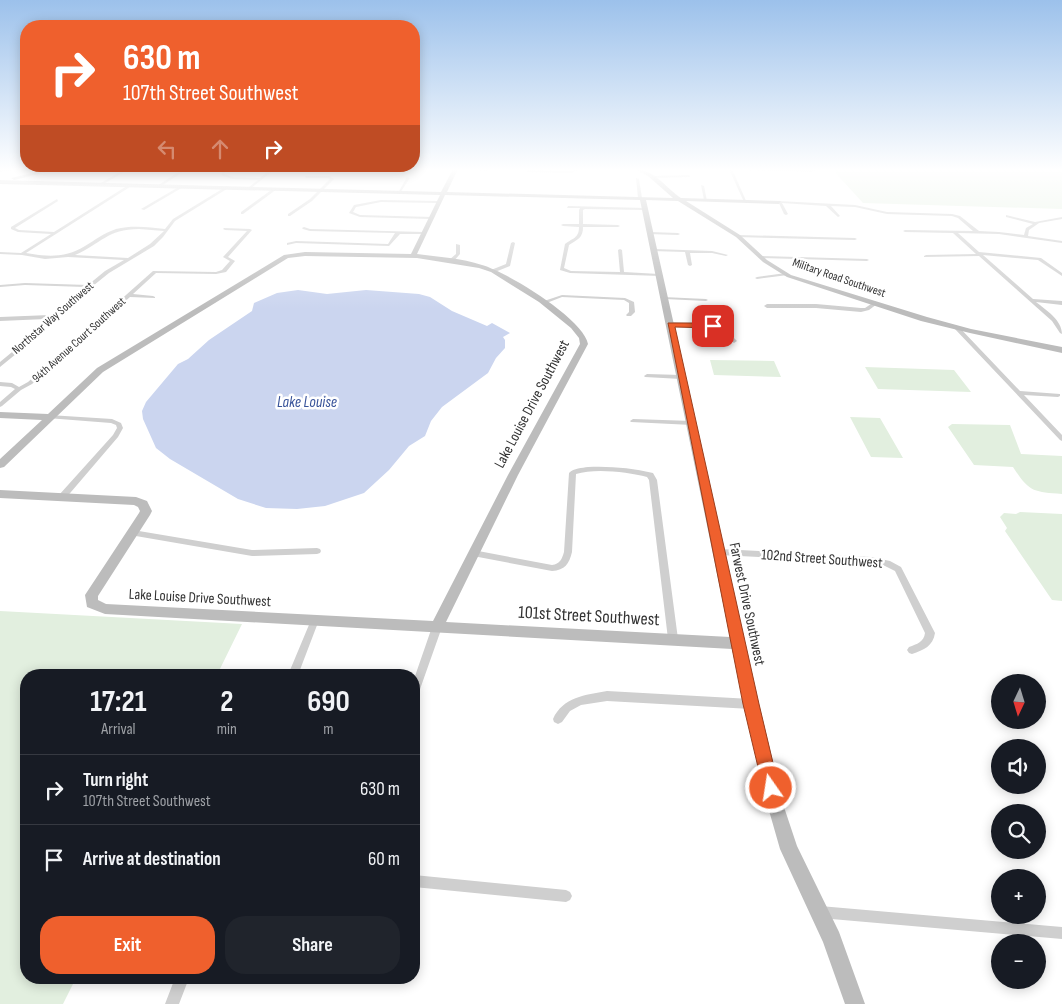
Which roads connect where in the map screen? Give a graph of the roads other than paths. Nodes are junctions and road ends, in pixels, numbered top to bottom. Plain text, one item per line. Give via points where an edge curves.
1 (32, 216) edge
2 (82, 216) edge
3 (180, 216) edge
4 (374, 216) edge
5 (581, 216) edge
6 (646, 216) edge
7 (705, 216) edge
8 (951, 216) edge
9 (1007, 216) dead end
10 (431, 218) joint
11 (1062, 218) edge
12 (1035, 223) junction
13 (563, 225) dead end
14 (580, 225) junction
15 (618, 226) dead end
16 (304, 228) dead end
17 (225, 229) dead end
18 (167, 230) junction
19 (905, 231) dead end
20 (56, 232) junction
21 (955, 232) junction
22 (398, 233) junction
23 (424, 233) junction
24 (650, 233) junction
25 (978, 233) junction
26 (678, 234) dead end
27 (738, 236) junction
28 (1026, 237) junction
29 (855, 239) dead end
30 (1062, 242) edge
31 (513, 243) dead end
32 (289, 244) dead end
33 (458, 245) dead end
34 (620, 250) dead end
35 (654, 250) junction
36 (687, 251) junction
37 (0, 253) edge
38 (22, 254) junction
39 (726, 254) dead end
40 (980, 254) junction
41 (68, 256) junction
42 (414, 256) junction
43 (926, 256) dead end
44 (760, 257) junction
45 (130, 260) junction
46 (867, 260) dead end
47 (452, 261) junction
48 (690, 265) dead end
49 (493, 271) junction
50 (622, 274) junction
51 (786, 274) junction
52 (1062, 274) edge
53 (660, 275) junction
54 (757, 278) dead end
55 (0, 286) edge
56 (89, 286) junction
57 (129, 295) junction
58 (153, 296) dead end
59 (665, 298) junction
60 (706, 300) dead end
61 (1032, 300) junction
62 (544, 302) junction
63 (1062, 303) edge
64 (874, 304) junction
65 (767, 306) dead end
66 (628, 315) dead end
67 (51, 317) junction
68 (0, 319) edge
69 (671, 324) junction
70 (956, 327) junction
71 (1062, 331) edge
72 (734, 341) dead end
73 (1062, 350) edge
74 (0, 365) edge
75 (646, 376) dead end
76 (681, 377) junction
77 (0, 384) edge
78 (19, 389) junction
79 (1018, 393) junction
80 (1058, 395) dead end
81 (0, 405) edge
82 (0, 415) edge
83 (49, 417) junction
84 (633, 421) dead end
85 (692, 423) junction
86 (1062, 439) edge
87 (0, 465) edge
88 (0, 494) edge
89 (62, 496) junction
90 (133, 533) junction
91 (317, 551) dead end
92 (720, 552) junction
93 (473, 553) junction
94 (315, 620) junction
95 (438, 627) junction
96 (673, 639) junction
97 (739, 643) junction
98 (912, 650) dead end
99 (295, 669) edge
100 (420, 676) edge
101 (751, 704) junction
102 (558, 719) dead end
103 (420, 882) edge
104 (566, 896) dead end
105 (818, 912) junction
106 (1062, 933) edge
107 (180, 984) edge
108 (172, 1004) edge
109 (854, 1004) edge

1 - 20 street via 12,228
2 - 20 street
3 - 18 street, Northstar Way Southwest
4 - 10 street
5 - 14 street
6 - 24 street, Farwest Drive Southwest
7 - 27 street, Military Road Southwest
8 - 25 street via 956,216
9 - 12 street
10 - 23 street
11 - 12 street
12 - 28 street via 1027,229
13 - 14 street
14 - 15 street
14 - 50 street via 580,234 567,244 561,267 564,270
16 - 22 street
17 - 57 street, 94th Avenue Court Southwest via 249,230 225,257 233,260 232,263 219,273 157,271
18 - 41 street via 112,232 85,250
18 - 45 street, Northstar Way Southwest
19 - 21 street
20 - 38 street
21 - 25 street
21 - 40 street
22 - 23 street
22 - 32 street via 390,245
23 - 42 street
24 - 26 street
24 - 35 street, Farwest Drive Southwest
25 - 28 street
27 - 29 street
27 - 44 street, Military Road Southwest
28 - 30 street
31 - 49 street via 508,265
33 - 47 street via 458,254
34 - 50 street
35 - 36 street
35 - 53 street, Farwest Drive Southwest
36 - 39 street
36 - 48 street
37 - 38 street
38 - 41 street via 45,258
40 - 43 street
40 - 52 street via 1041,260
40 - 61 street
41 - 45 street
42 - 47 street, Lake Louise Drive Southwest
42 - 83 street, Lake Louise Drive Southwest via 286,256 100,370
44 - 46 street
44 - 51 street, Military Road Southwest
45 - 56 street, Northstar Way Southwest
47 - 49 street, Lake Louise Drive Southwest
49 - 62 street, Lake Louise Drive Southwest
50 - 53 street
51 - 54 street
51 - 64 street, Military Road Southwest
53 - 59 street, Farwest Drive Southwest
55 - 56 street
56 - 67 street, Northstar Way Southwest
57 - 58 street
57 - 78 street, 94th Avenue Court Southwest via 37,377
59 - 60 street
59 - 69 street, Farwest Drive Southwest
61 - 63 street
61 - 71 street
62 - 66 street via 562,296 630,300 632,312
62 - 93 street, Lake Louise Drive Southwest via 574,326 584,344
64 - 65 street via 861,310
64 - 70 street, Military Road Southwest
67 - 68 street
67 - 74 street, Northstar Way Southwest
69 - 72 street via 718,326
69 - 76 street, Farwest Drive Southwest
70 - 73 street, Military Road Southwest
70 - 79 street
75 - 76 street
76 - 85 street, Farwest Drive Southwest
77 - 78 street
78 - 81 street, 94th Avenue Court Southwest
79 - 80 street
79 - 86 street
82 - 83 street
83 - 87 street, Lake Louise Drive Southwest
83 - 89 street via 112,421 120,426 116,436
84 - 85 street
85 - 92 street, Farwest Drive Southwest
88 - 89 street
89 - 90 street via 142,503 144,515
90 - 91 street via 252,553
90 - 94 street, Lake Louise Drive Southwest via 94,588 91,599 99,607
92 - 97 street, Farwest Drive Southwest
92 - 98 street, 102nd Street Southwest via 878,560 894,566 930,633 928,641
93 - 95 street, Lake Louise Drive Southwest
93 - 96 street via 552,568 562,566 568,552 571,478 574,472 595,470 648,474 653,480
94 - 95 street, Lake Louise Drive Southwest
94 - 99 street
95 - 96 street, 101st Street Southwest
95 - 100 street
96 - 97 street, 101st Street Southwest
97 - 101 street, Farwest Drive Southwest
101 - 102 street via 607,696 580,701 566,708
101 - 105 street, Farwest Drive Southwest via 782,829
103 - 104 street
105 - 106 street
105 - 109 street, Farwest Drive Southwest via 834,946
107 - 108 street

